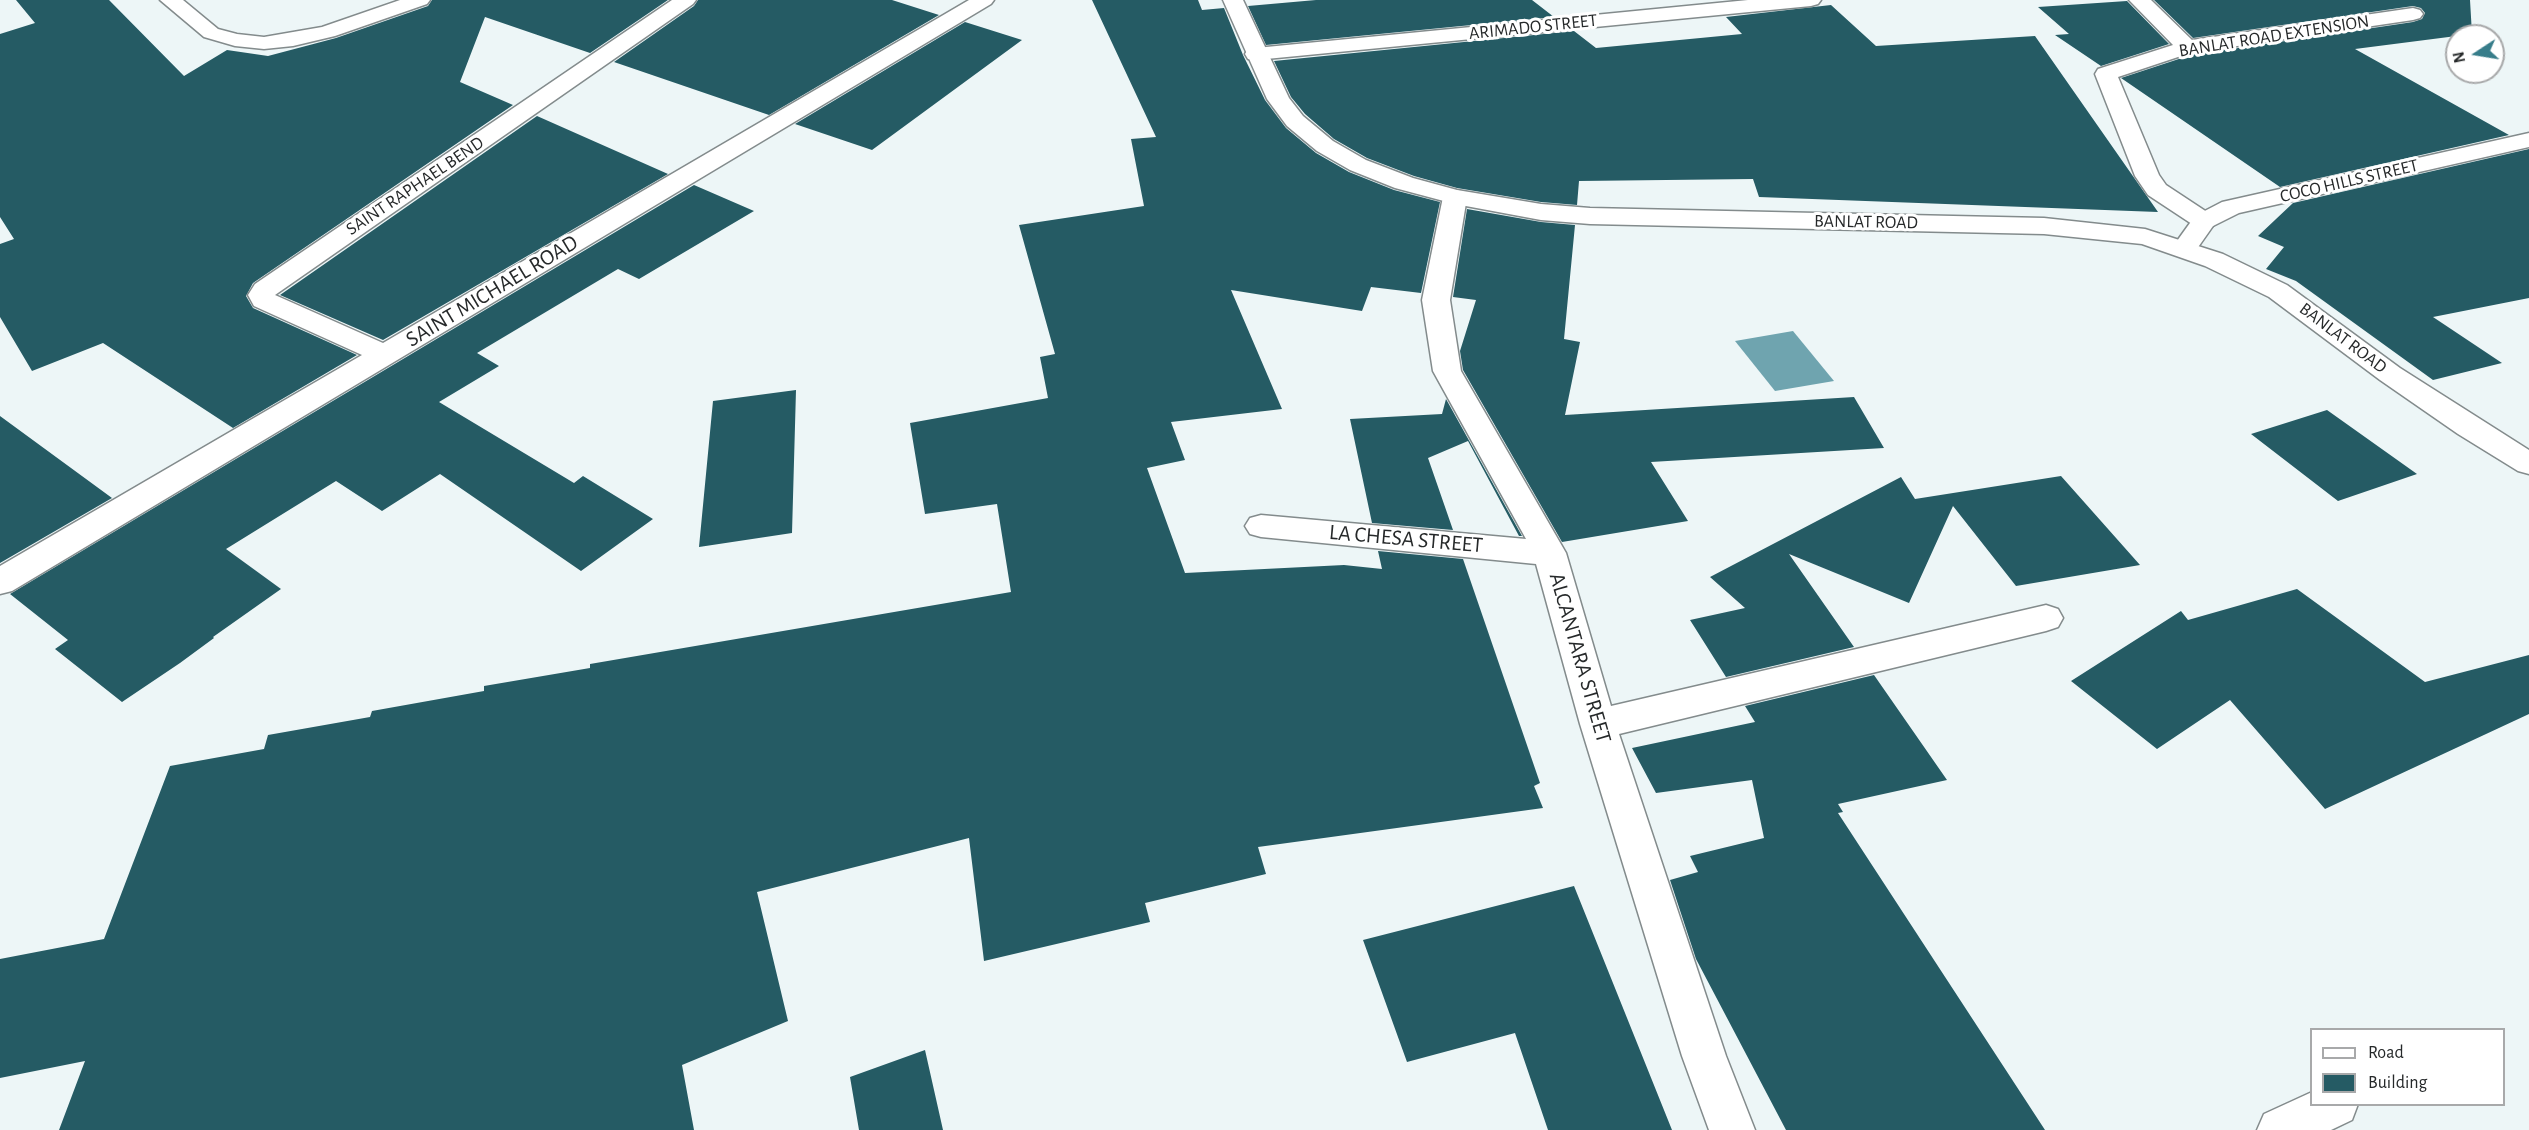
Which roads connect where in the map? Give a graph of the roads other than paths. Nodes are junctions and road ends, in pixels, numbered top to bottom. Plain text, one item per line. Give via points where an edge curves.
1 (170, 0) edge
2 (420, 0) edge
3 (686, 0) edge
4 (984, 0) edge
5 (1233, 0) edge
6 (1811, 0) edge
7 (2139, 0) edge
8 (2413, 14) dead end
9 (2187, 47) junction
10 (1256, 54) junction
11 (2529, 140) edge
12 (1455, 197) junction
13 (2204, 222) junction
14 (2185, 248) junction
15 (385, 354) junction
16 (2529, 464) edge
17 (1261, 526) dead end
18 (1550, 553) junction
19 (0, 582) edge
20 (2046, 618) dead end
21 (1598, 723) junction
22 (2332, 1106) edge
23 (1732, 1130) edge
24 (2280, 1130) edge

1 - 2 street via 211,33 264,43 328,32
3 - 15 street, SAINT RAPHAEL BEND via 261,295 264,300
4 - 15 street, SAINT MICHAEL ROAD
5 - 10 street, BANLAT ROAD
6 - 10 street, ARIMADO STREET
7 - 9 street
8 - 9 street, BANLAT ROAD EXTENSION
9 - 13 street, BANLAT ROAD EXTENSION via 2114,70 2106,77 2147,176 2166,196
10 - 12 street, BANLAT ROAD via 1278,99 1295,121 1325,146 1395,180
11 - 13 street, COCO HILLS STREET via 2231,207
12 - 14 street, BANLAT ROAD via 1590,216 2044,226 2145,237
12 - 18 street, ALCANTARA STREET via 1436,300 1447,371
13 - 14 street, COCO HILLS STREET
14 - 16 street, BANLAT ROAD via 2278,291 2390,374
15 - 19 street, SAINT MICHAEL ROAD
17 - 18 street, LA CHESA STREET
18 - 21 street, ALCANTARA STREET
20 - 21 street
21 - 23 street, ALCANTARA STREET via 1704,1056
22 - 24 street

